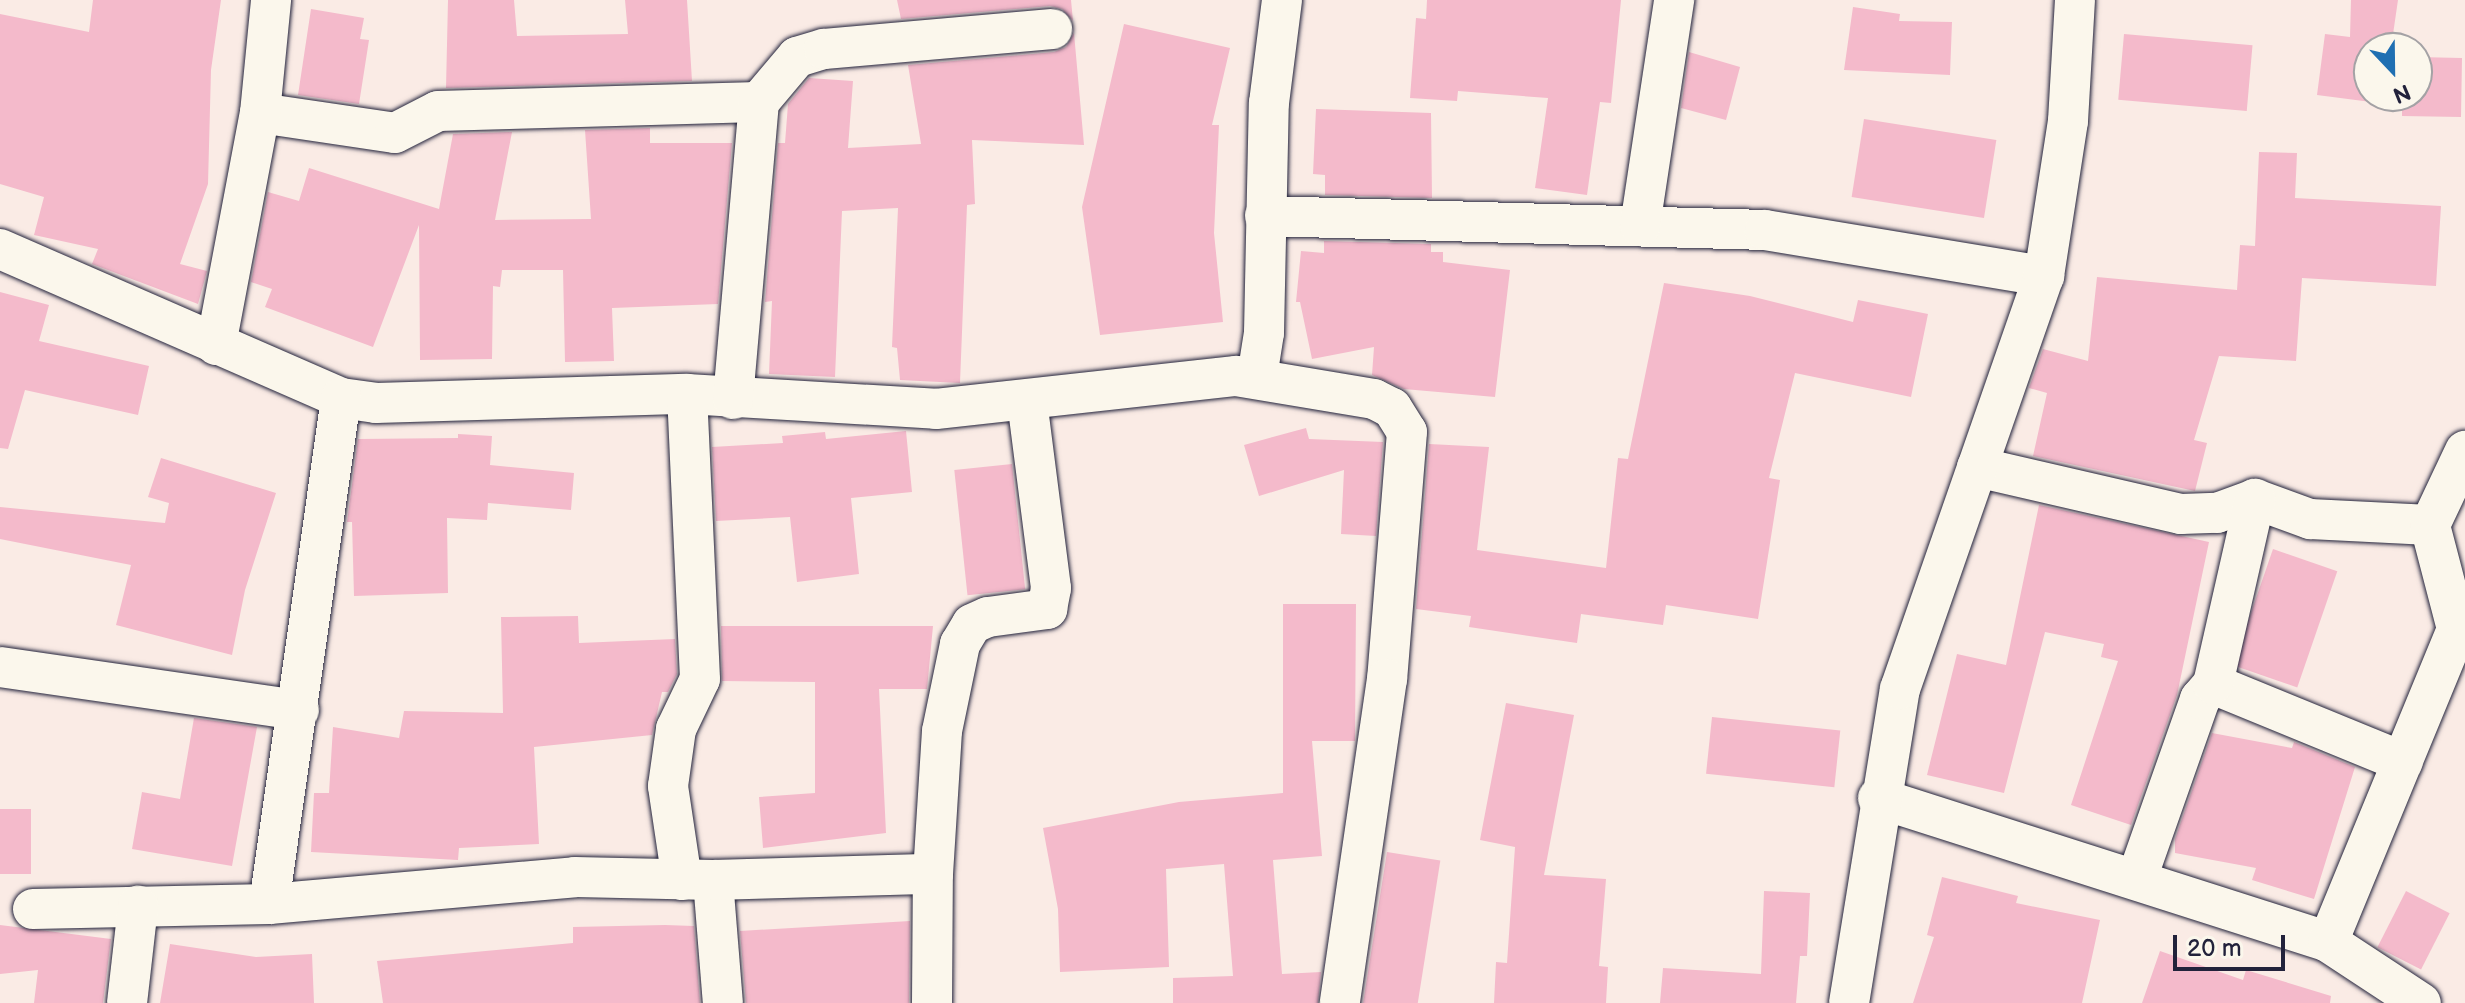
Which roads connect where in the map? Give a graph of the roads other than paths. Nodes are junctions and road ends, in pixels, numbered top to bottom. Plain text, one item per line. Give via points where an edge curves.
1 (271, 0) edge
2 (1282, 0) edge
3 (1674, 0) edge
4 (2075, 0) edge
5 (1052, 29) dead end
6 (759, 102) junction
7 (260, 113) junction
8 (1265, 216) junction
9 (1640, 226) junction
10 (0, 249) edge
11 (2044, 276) junction
12 (216, 345) junction
13 (1257, 377) junction
14 (687, 394) junction
15 (341, 398) junction
16 (733, 399) junction
17 (1027, 400) junction
18 (2465, 451) edge
19 (1977, 467) junction
20 (2255, 499) junction
21 (2430, 525) junction
22 (2461, 624) edge
23 (0, 667) edge
24 (2213, 684) junction
25 (299, 710) junction
26 (2403, 762) junction
27 (1878, 798) junction
28 (933, 874) junction
29 (2137, 878) junction
30 (697, 880) junction
31 (269, 904) junction
32 (138, 906) junction
33 (33, 909) dead end
34 (2328, 942) junction
35 (127, 1003) edge
36 (723, 1003) edge
37 (932, 1003) edge
38 (1340, 1003) edge
39 (1849, 1003) edge
40 (2421, 1003) edge

1 - 7 street
2 - 8 street via 1269,103
3 - 9 street
4 - 11 street via 2068,121
5 - 6 street via 824,49 797,57
6 - 7 street via 438,111 395,133
6 - 16 street
7 - 12 street
8 - 9 street
8 - 13 street via 1264,333
9 - 11 street via 1765,230
10 - 12 street
11 - 19 street
12 - 15 street
13 - 17 street
13 - 38 street via 1374,399 1392,408 1407,432 1387,679
14 - 15 street via 431,403
14 - 16 street
14 - 30 street via 700,679 676,729 668,786
15 - 25 street
16 - 17 street via 936,409
17 - 28 street via 1051,588 1047,609 988,617 972,624 960,644 942,731
18 - 21 street
19 - 20 street via 2181,514 2217,513
19 - 27 street via 1900,689
20 - 21 street via 2310,519
20 - 24 street
21 - 22 street
22 - 26 street
23 - 25 street
24 - 26 street
24 - 29 street via 2200,699
25 - 31 street
26 - 34 street
27 - 29 street
27 - 39 street
28 - 30 street
28 - 37 street
29 - 34 street
30 - 31 street via 575,877
30 - 36 street
31 - 32 street
32 - 33 street
32 - 35 street
34 - 40 street

